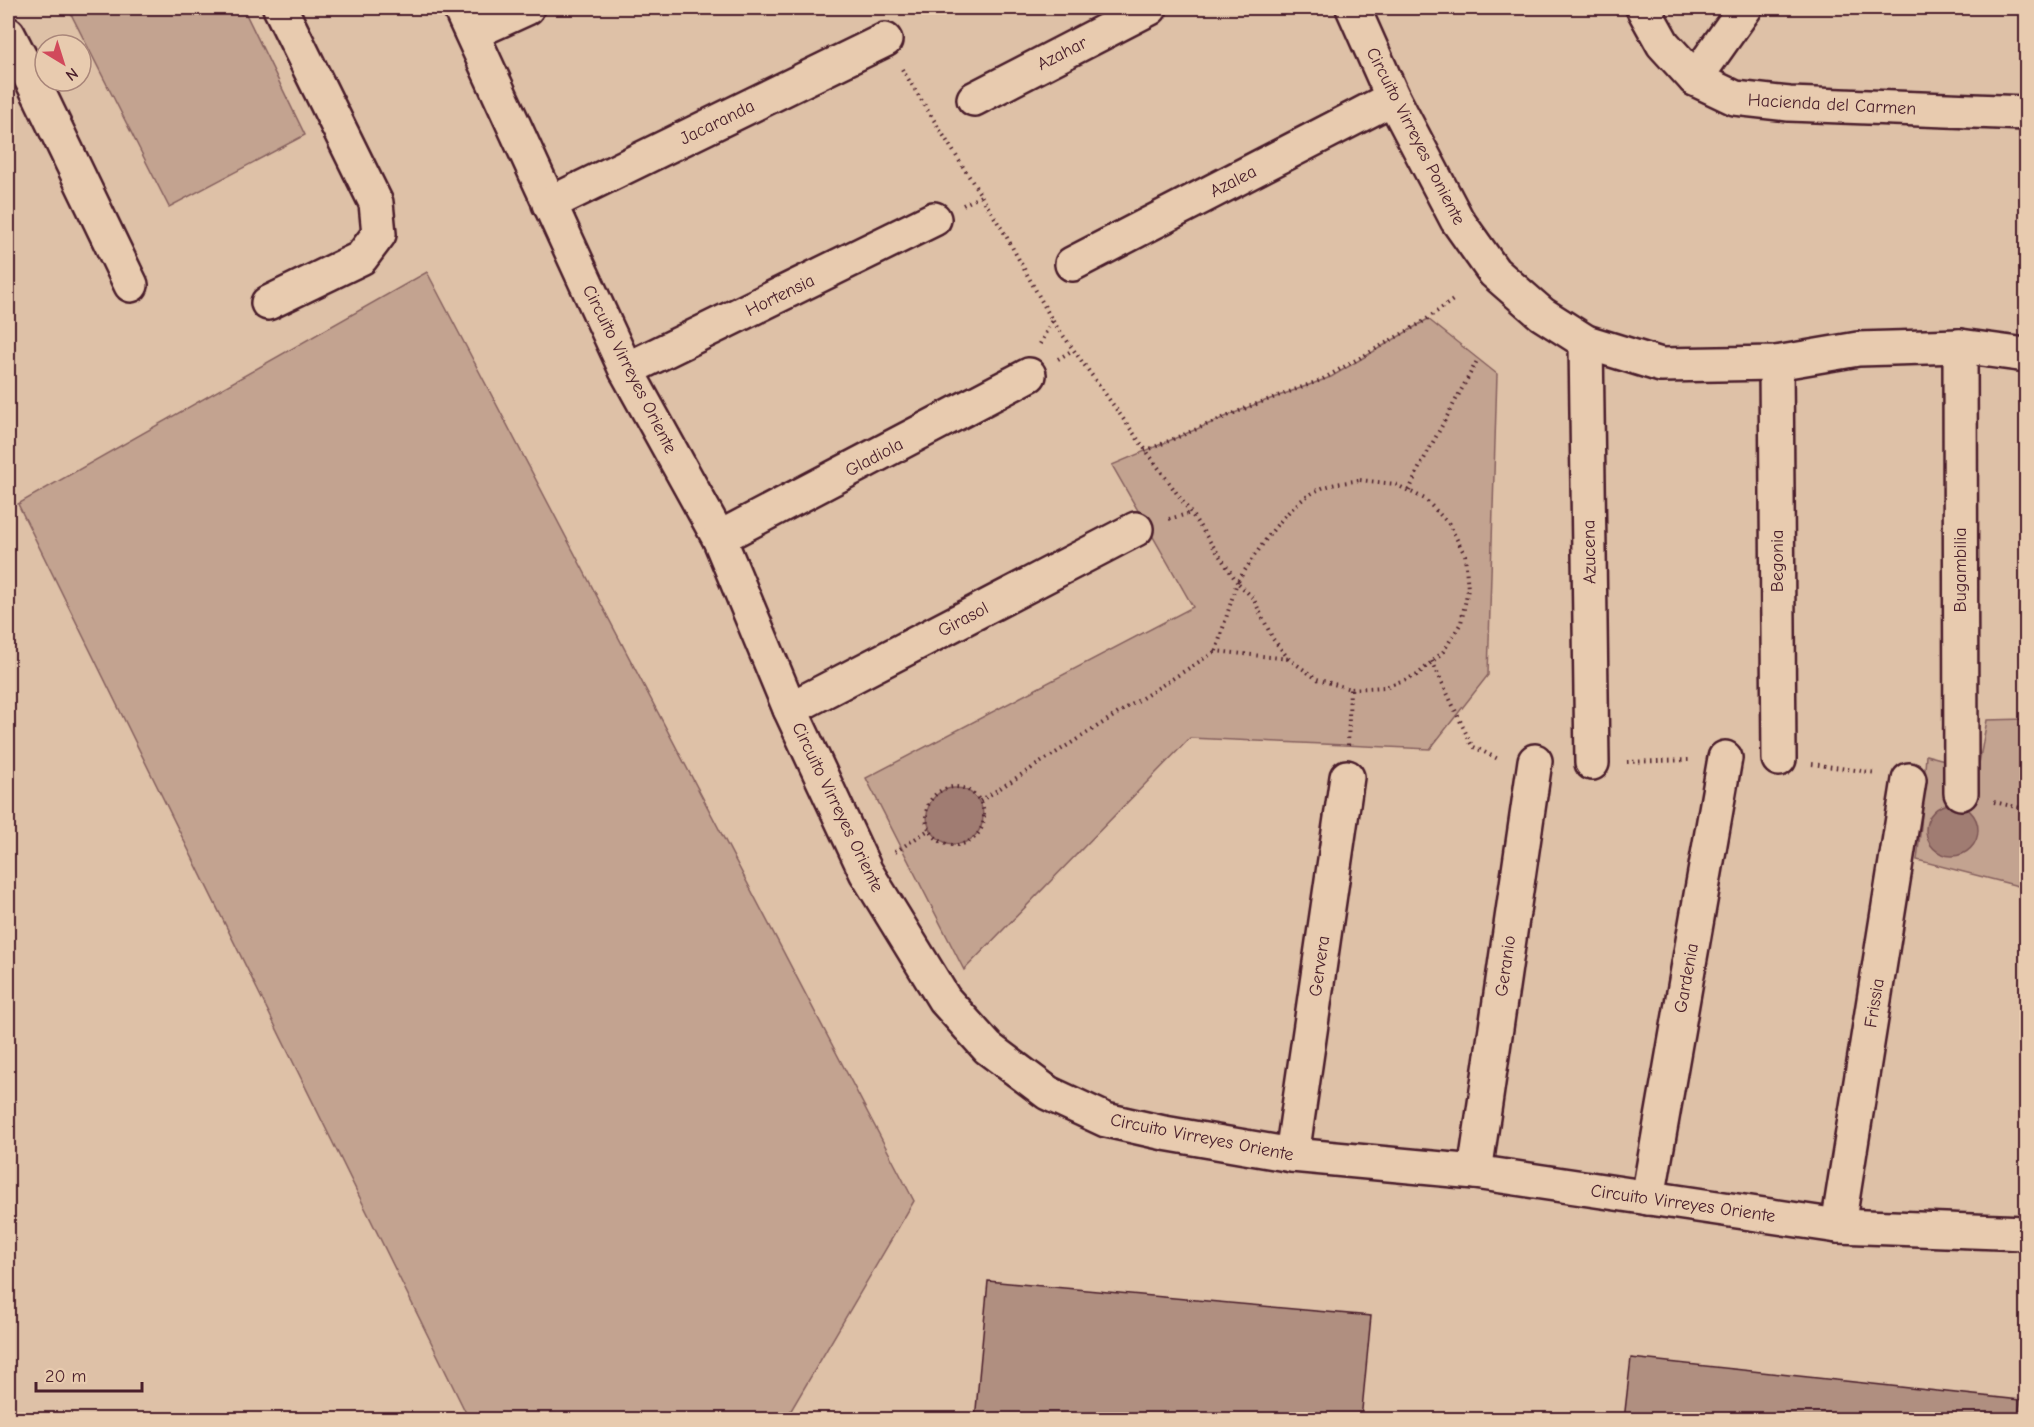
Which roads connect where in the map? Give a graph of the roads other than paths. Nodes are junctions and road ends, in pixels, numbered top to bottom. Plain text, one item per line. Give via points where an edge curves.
1 (280, 8) edge
2 (527, 8) edge
3 (1150, 8) edge
4 (1353, 8) edge
5 (1643, 8) edge
6 (1746, 8) edge
7 (466, 20) edge
8 (8, 34) edge
9 (885, 40) road end
10 (1695, 79) junction
11 (1393, 98) junction
12 (974, 99) dead end
13 (2026, 114) edge
14 (549, 204) junction
15 (934, 219) dead end
16 (1072, 264) dead end
17 (132, 285) dead end
18 (268, 303) dead end
19 (1586, 342) junction
20 (1960, 346) junction
21 (2026, 355) edge
22 (1776, 363) junction
23 (626, 370) junction
24 (1029, 375) dead end
25 (1136, 529) dead end
26 (719, 538) junction
27 (790, 709) junction
28 (1725, 758) dead end
29 (1779, 759) dead end
30 (1535, 761) dead end
31 (1592, 763) dead end
32 (1347, 777) road end
33 (1909, 780) dead end
34 (1961, 793) dead end
35 (1292, 1155) junction
36 (1476, 1172) junction
37 (1648, 1198) junction
38 (2025, 1223) edge
39 (1838, 1226) junction

1 - 18 street via 376,203 380,234 361,258
2 - 7 street
3 - 12 street, Azahar
4 - 11 street, Circuito Virreyes Poniente
5 - 10 street, Hacienda del Carmen via 1663,44
6 - 10 street
7 - 14 street, Circuito Virreyes Oriente
8 - 17 street
9 - 14 street, Jacaranda
10 - 13 street, Hacienda del Carmen via 1735,98
11 - 16 street, Azalea
11 - 19 street, Circuito Virreyes Poniente via 1457,220 1494,272 1542,314
14 - 23 street, Circuito Virreyes Oriente
15 - 23 street, Hortensia
19 - 22 street, Circuito Virreyes Poniente via 1661,365
19 - 31 street, Azucena
20 - 21 street, Circuito Virreyes Poniente
20 - 22 street, Circuito Virreyes Poniente via 1858,349
20 - 34 street, Bugambilia
22 - 29 street, Begonia
23 - 26 street, Circuito Virreyes Oriente
24 - 26 street, Gladiola
25 - 27 street, Girasol
26 - 27 street, Circuito Virreyes Oriente
27 - 35 street, Circuito Virreyes Oriente via 866,872 944,999 988,1048 1048,1093 1106,1120
28 - 37 street, Gardenia
30 - 36 street, Geranio
32 - 35 street, Gervera
33 - 39 street, Frissia
35 - 36 street, Circuito Virreyes Oriente
36 - 37 street, Circuito Virreyes Oriente
37 - 39 street, Circuito Virreyes Oriente
38 - 39 street, Circuito Virreyes Oriente

